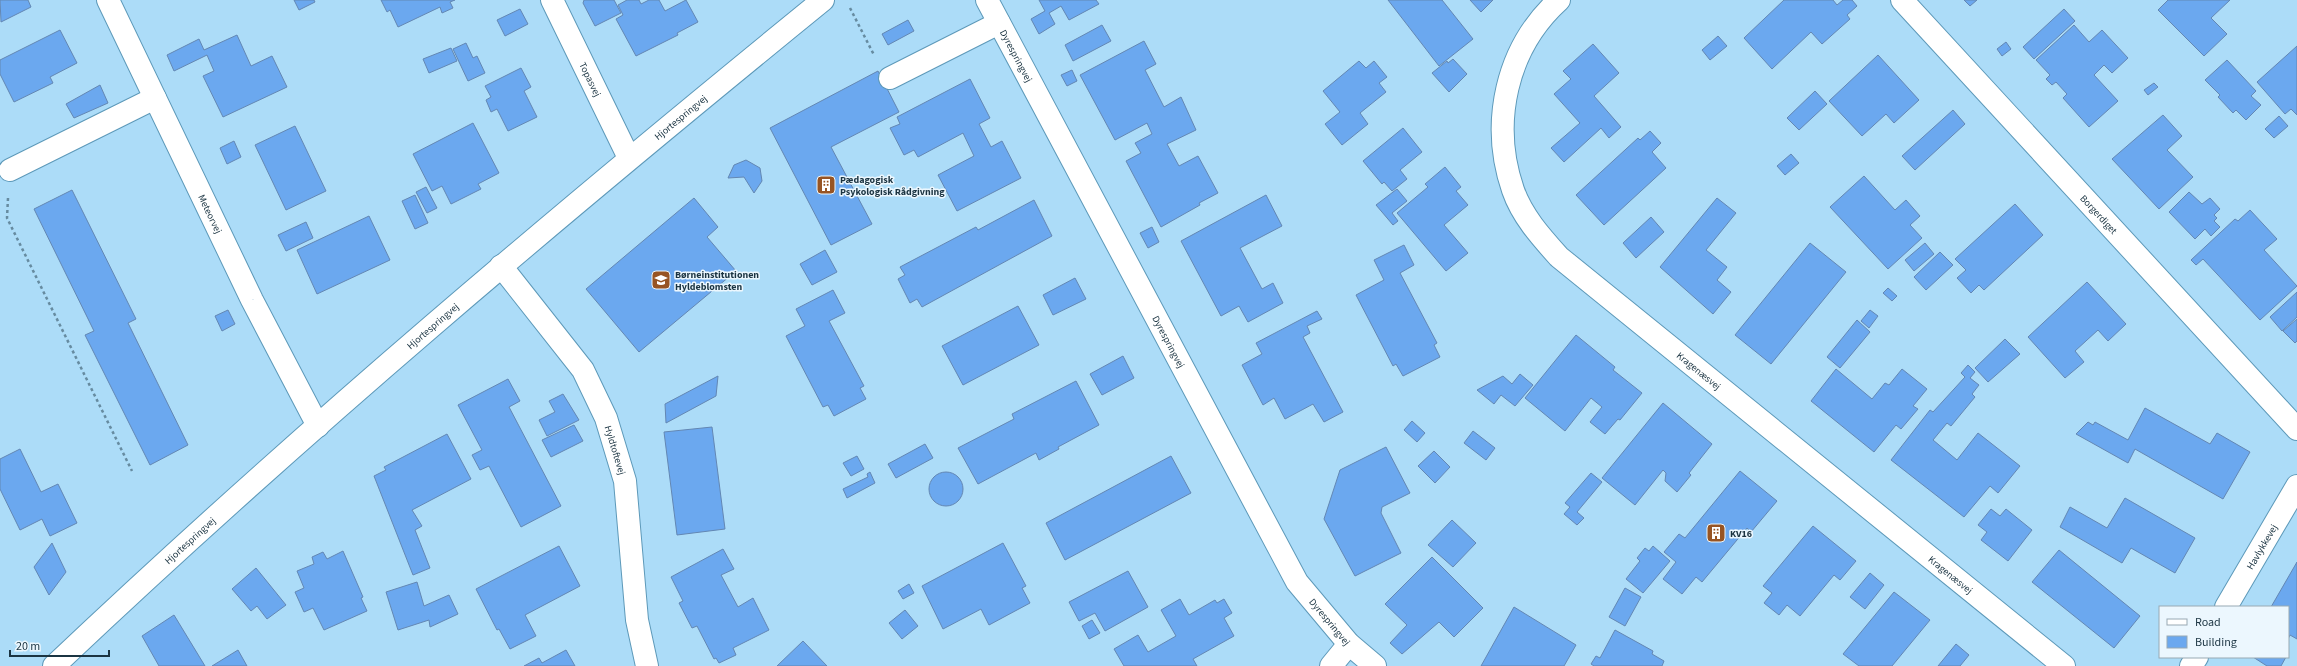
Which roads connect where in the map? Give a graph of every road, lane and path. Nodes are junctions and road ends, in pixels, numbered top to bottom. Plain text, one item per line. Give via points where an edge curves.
1 (108, 0) edge
2 (552, 0) edge
3 (823, 0) edge
4 (987, 0) edge
5 (1558, 0) edge
6 (1902, 0) edge
7 (849, 7) dead end
8 (999, 23) junction
9 (890, 78) joint
10 (155, 98) junction
11 (629, 158) junction
12 (10, 170) joint
13 (502, 266) junction
14 (318, 426) junction
15 (2297, 429) edge
16 (132, 471) dead end
17 (2297, 486) edge
18 (2227, 606) edge
19 (1349, 644) junction
20 (54, 666) edge
21 (647, 666) edge
22 (1331, 666) edge
23 (1375, 666) edge
24 (2064, 666) edge

1 - 10 street, Meteorvej
2 - 11 street, Topasvej
3 - 11 street, Hjortespringvej
4 - 8 street, Dyrespringvej
5 - 24 street, Kragenæsvej via 1547,10 1524,41 1509,76 1502,114 1503,152 1513,191 1532,226 1559,257
6 - 15 street, Borgerdiget
7 - 9 path via 878,63
8 - 9 street
8 - 19 street, Dyrespringvej via 1297,582
10 - 12 street
10 - 14 street, Meteorvej via 252,300
11 - 13 street, Hjortespringvej
12 - 16 path via 7,218
13 - 14 street, Hjortespringvej
13 - 21 street, Hyldtoftevej via 583,370 606,418 625,480 637,620
14 - 20 street, Hjortespringvej via 164,562
17 - 18 street, Havlykkevej
19 - 22 street
19 - 23 street, Dyrespringvej

